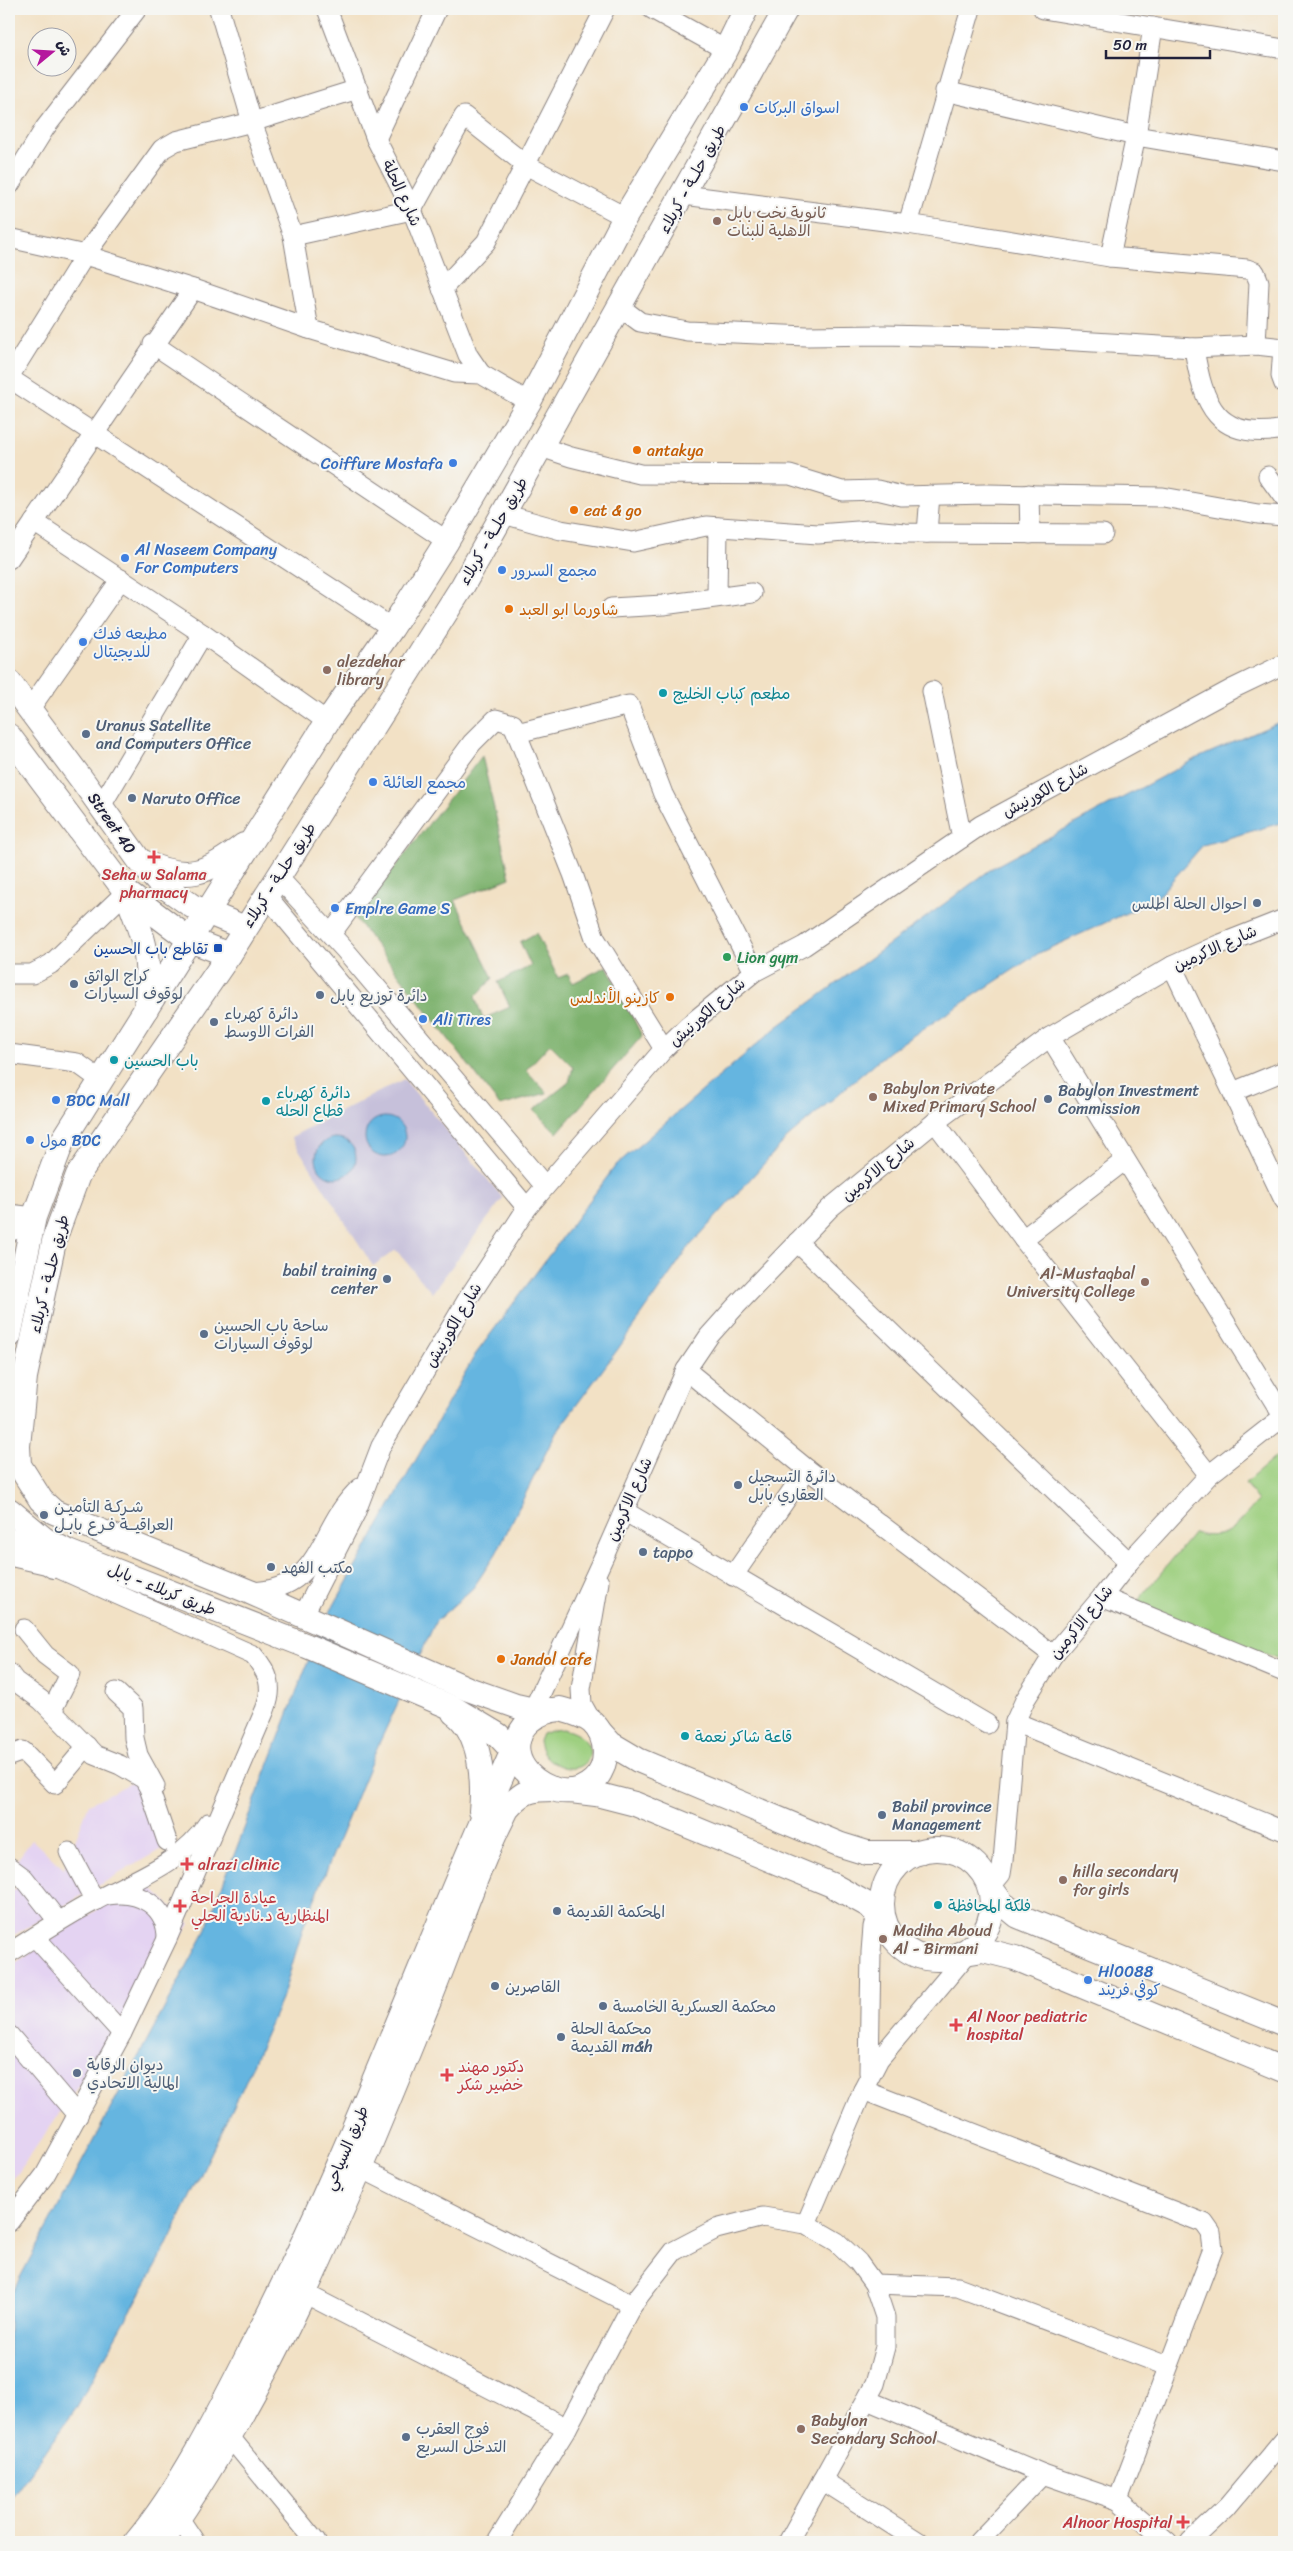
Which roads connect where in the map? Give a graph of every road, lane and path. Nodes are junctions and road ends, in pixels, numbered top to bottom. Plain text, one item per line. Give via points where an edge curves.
1 (136, 9) edge
2 (218, 9) edge
3 (327, 9) edge
4 (437, 9) edge
5 (604, 9) edge
6 (652, 9) edge
7 (746, 9) edge
8 (786, 9) edge
9 (972, 9) edge
10 (1043, 9) edge
11 (1153, 27) junction
12 (1284, 49) edge
13 (726, 50) junction
14 (358, 89) junction
15 (945, 91) junction
16 (252, 122) junction
17 (1136, 136) junction
18 (376, 139) junction
19 (1284, 161) edge
20 (526, 166) junction
21 (9, 186) edge
22 (684, 195) junction
23 (412, 210) junction
24 (625, 217) junction
25 (908, 224) junction
26 (293, 236) junction
27 (9, 238) edge
28 (85, 255) junction
29 (1110, 257) junction
30 (193, 289) junction
31 (442, 289) junction
32 (620, 307) junction
33 (309, 329) junction
34 (154, 344) junction
35 (1256, 344) junction
36 (1194, 348) junction
37 (1283, 348) edge
38 (481, 374) junction
39 (9, 377) edge
40 (1284, 384) edge
41 (529, 402) junction
42 (1284, 428) edge
43 (95, 432) junction
44 (541, 447) junction
45 (1268, 476) dead end
46 (1029, 494) junction
47 (930, 495) junction
48 (1284, 498) edge
49 (503, 514) junction
50 (1284, 516) edge
51 (34, 522) junction
52 (718, 527) junction
53 (927, 533) junction
54 (1030, 534) junction
55 (1103, 534) dead end
56 (447, 541) junction
57 (9, 559) edge
58 (121, 579) junction
59 (752, 592) dead end
60 (717, 597) junction
61 (611, 608) dead end
62 (392, 628) junction
63 (203, 634) junction
64 (1284, 664) edge
65 (9, 682) edge
66 (932, 691) dead end
67 (29, 710) junction
68 (328, 722) junction
69 (517, 733) junction
70 (9, 736) edge
71 (101, 806) junction
72 (255, 836) junction
73 (962, 838) junction
74 (139, 860) junction
75 (126, 892) junction
76 (278, 892) junction
77 (206, 913) junction
78 (1284, 919) edge
79 (245, 928) junction
80 (331, 934) junction
81 (190, 940) junction
82 (229, 955) junction
83 (1172, 966) junction
84 (754, 972) junction
85 (9, 974) edge
86 (146, 1012) junction
87 (1050, 1037) junction
88 (664, 1049) junction
89 (9, 1054) edge
90 (1284, 1071) edge
91 (102, 1081) junction
92 (1233, 1092) junction
93 (935, 1122) junction
94 (1124, 1161) junction
95 (1280, 1178) edge
96 (545, 1186) junction
97 (1284, 1200) edge
98 (527, 1208) junction
99 (9, 1214) edge
100 (33, 1220) junction
101 (9, 1232) edge
102 (1023, 1239) junction
103 (797, 1242) junction
104 (9, 1336) edge
105 (686, 1370) junction
106 (1284, 1416) edge
107 (19, 1465) junction
108 (807, 1470) junction
109 (1209, 1475) junction
110 (366, 1483) junction
111 (624, 1511) junction
112 (54, 1512) junction
113 (13, 1518) edge
114 (44, 1539) junction
115 (605, 1554) junction
116 (9, 1556) edge
117 (1128, 1562) junction
118 (53, 1566) junction
119 (733, 1576) junction
120 (250, 1592) junction
121 (1102, 1597) junction
122 (311, 1620) junction
123 (24, 1629) dead end
124 (1053, 1655) junction
125 (1284, 1672) edge
126 (9, 1673) edge
127 (116, 1692) dead end
128 (436, 1700) junction
129 (52, 1710) junction
130 (1015, 1722) junction
131 (987, 1724) dead end
132 (596, 1727) junction
133 (528, 1733) junction
134 (87, 1746) junction
135 (9, 1756) edge
136 (232, 1786) junction
137 (562, 1790) junction
138 (158, 1813) junction
139 (1284, 1831) edge
140 (477, 1832) junction
141 (167, 1841) dead end
142 (69, 1852) dead end
143 (918, 1853) junction
144 (9, 1866) edge
145 (990, 1888) junction
146 (100, 1898) junction
147 (881, 1919) junction
148 (58, 1921) junction
149 (35, 1937) junction
150 (167, 1939) junction
151 (967, 1951) junction
152 (9, 1953) edge
153 (1284, 2024) edge
154 (122, 2033) junction
155 (9, 2035) edge
156 (1284, 2070) edge
157 (866, 2084) junction
158 (78, 2116) junction
159 (361, 2168) junction
160 (9, 2222) edge
161 (806, 2224) junction
162 (318, 2238) junction
163 (874, 2284) junction
164 (304, 2293) junction
165 (632, 2305) junction
166 (279, 2318) junction
167 (1167, 2366) junction
168 (868, 2400) junction
169 (567, 2428) junction
170 (230, 2436) junction
171 (1284, 2439) edge
172 (1043, 2474) junction
173 (822, 2480) junction
174 (1118, 2500) junction
175 (179, 2518) junction
176 (136, 2542) edge
177 (162, 2542) edge
178 (194, 2542) edge
179 (316, 2542) edge
180 (497, 2542) edge
181 (788, 2542) edge
182 (919, 2542) edge
183 (978, 2542) edge
184 (1168, 2542) edge
185 (1190, 2542) edge

1 - 21 street via 45,128
2 - 16 street
3 - 14 street, شارع الحلة
4 - 18 street
5 - 20 street
6 - 13 street
7 - 13 main road, طريق حلــة - كربلاء
8 - 22 main road, طريق حلــة - كربلاء
9 - 15 street
10 - 11 street
11 - 12 street
11 - 17 street
13 - 24 main road, طريق حلــة - كربلاء
14 - 16 street
14 - 18 street, شارع الحلة
15 - 17 street
15 - 25 street
16 - 26 street
16 - 28 street via 176,141 162,149
17 - 19 street
17 - 29 street
18 - 23 street, شارع الحلة
20 - 23 street via 464,116
20 - 24 street
20 - 31 street via 486,242
22 - 25 street
22 - 32 main road, طريق حلــة - كربلاء
23 - 26 street
23 - 31 street, شارع الحلة
24 - 41 main road, طريق حلــة - كربلاء
25 - 29 street
26 - 33 street
27 - 28 street
28 - 30 street
28 - 39 street
29 - 35 street via 1255,272 1259,282
30 - 33 street
30 - 34 street
31 - 38 street, شارع الحلة via 468,355
32 - 36 street via 640,322 687,331 807,336 1026,338
32 - 44 main road, طريق حلــة - كربلاء
33 - 38 street via 454,373
34 - 43 street
34 - 56 street
35 - 36 street
35 - 37 street
36 - 42 street via 1199,380 1216,416 1240,430
37 - 40 street via 1281,376
38 - 41 street
39 - 43 street
41 - 56 main road, طريق حلــة - كربلاء
43 - 51 street
43 - 62 street
44 - 47 street via 640,474 790,475 842,491 876,490 902,496
44 - 49 main road, طريق حلــة - كربلاء
45 - 48 street
46 - 47 street
46 - 50 street via 1163,498
46 - 54 street
47 - 53 street
49 - 52 street via 561,530 633,542 706,526
49 - 76 main road, طريق حلــة - كربلاء
51 - 57 street
51 - 58 street
52 - 53 street via 818,534 871,530
52 - 60 street
53 - 54 street
54 - 55 street
56 - 62 main road, طريق حلــة - كربلاء
58 - 63 street
58 - 67 street
59 - 60 street
60 - 61 street
62 - 68 main road, طريق حلــة - كربلاء
63 - 68 street
63 - 71 street
64 - 73 street, شارع الكورنيش via 1232,689
65 - 67 main road, Street 40
66 - 73 street
67 - 71 main road, Street 40
68 - 72 main road, طريق حلــة - كربلاء
69 - 80 street via 513,724 496,719 472,743
69 - 84 street via 629,705 663,794
69 - 88 street via 595,938
70 - 75 main road, Street 40
71 - 74 main road, Street 40
72 - 74 main road via 222,862 193,874 168,872
72 - 77 main road, طريق حلــة - كربلاء
73 - 84 street, شارع الكورنيش via 804,946
74 - 77 main road, Street 40 via 156,881
75 - 81 main road, Street 40
75 - 85 street via 51,964 32,974
75 - 86 main road via 147,949
76 - 79 main road, طريق حلــة - كربلاء
76 - 80 street
76 - 98 street
77 - 79 main road, Street 40
77 - 81 main road, طريق حلــة - كربلاء
78 - 83 street, شارع الاكرمين
79 - 82 main road, طريق حلــة - كربلاء
80 - 96 street
81 - 82 main road, Street 40
81 - 86 main road, طريق حلــة - كربلاء
82 - 107 main road, طريق حلــة - كربلاء via 78,1175 55,1237 25,1378
83 - 87 street, شارع الاكرمين
83 - 92 street
84 - 88 street, شارع الكورنيش
86 - 91 main road, طريق حلــة - كربلاء
87 - 93 street, شارع الاكرمين
87 - 94 street
88 - 96 street, شارع الكورنيش
89 - 91 street via 77,1063
90 - 92 street
91 - 100 main road, طريق حلــة - كربلاء via 62,1142
92 - 95 street
93 - 102 street
93 - 103 street, شارع الاكرمين via 830,1208
94 - 102 street
94 - 106 street
95 - 97 street
96 - 98 street, شارع الكورنيش
98 - 110 street, شارع الكورنيش via 467,1300 381,1446
99 - 100 street
100 - 101 street
100 - 104 main road, طريق حلــة - كربلاء
102 - 109 street
103 - 105 street, شارع الاكرمين via 734,1307
103 - 117 street
105 - 108 street
105 - 111 street, شارع الاكرمين
106 - 109 street, شارع الاكرمين
107 - 112 main road via 41,1500
107 - 113 main road, طريق حلــة - كربلاء
108 - 119 street
108 - 124 street
109 - 117 street, شارع الاكرمين
110 - 120 street via 348,1501 308,1568 298,1578 283,1587
110 - 122 street, شارع الكورنيش
111 - 115 street, شارع الاكرمين
111 - 119 street
112 - 113 main road
112 - 114 main road via 44,1521
112 - 120 main road
113 - 114 main road, طريق كربلاء - بابل
113 - 118 main road
114 - 118 main road
114 - 128 main road, طريق كربلاء - بابل via 68,1552
115 - 132 street, شارع الاكرمين via 582,1689 582,1704
115 - 133 street, شارع الاكرمين via 572,1623
116 - 118 street
117 - 121 street, شارع الاكرمين
118 - 136 street via 253,1655 263,1667 270,1688 269,1700
119 - 131 street
120 - 122 main road
121 - 124 street, شارع الاكرمين
121 - 125 street
122 - 133 main road via 500,1701
123 - 129 street via 45,1655 70,1674
124 - 130 street, شارع الاكرمين
126 - 129 street
127 - 138 street via 133,1708 138,1755 152,1777 162,1806
128 - 133 main road via 498,1735
128 - 140 main road via 458,1715 468,1728 475,1747 482,1800
129 - 134 street
130 - 139 street
130 - 145 street, شارع الاكرمين via 1003,1861 1001,1874
132 - 133 main road via 581,1716 560,1709
132 - 137 main road via 604,1744 602,1768 595,1780 584,1788
132 - 143 main road via 611,1744 638,1760 841,1845 867,1853
133 - 137 main road via 536,1782
133 - 140 main road, طريق السياحي
134 - 135 street via 55,1784 23,1751
134 - 138 street via 95,1755 144,1779
136 - 146 street via 192,1844 146,1875
136 - 150 street
137 - 147 main road via 635,1804 854,1895
137 - 159 main road, طريق السياحي via 538,1789 519,1796 508,1809
138 - 141 street
140 - 162 main road, طريق السياحي via 342,2160
142 - 146 street
143 - 145 main road via 929,1849 948,1850 966,1857 981,1870
143 - 147 main road via 910,1855 895,1868 885,1885
144 - 148 street via 24,1878
145 - 151 main road via 991,1916 985,1932
145 - 153 main road via 1018,1916
146 - 148 street
146 - 150 street via 127,1894 155,1906 167,1925
147 - 151 main road via 898,1944 918,1956 941,1960
147 - 157 street via 871,1952
148 - 149 street
149 - 152 street
149 - 154 street
150 - 154 street
151 - 156 main road via 983,1950 1015,1958
151 - 157 street via 879,2059
154 - 158 street
155 - 158 street
157 - 161 street
157 - 167 street via 1204,2223 1211,2233 1212,2249
158 - 160 street via 45,2175
159 - 162 main road, طريق السياحي
159 - 165 street
161 - 163 street via 837,2242 858,2262
161 - 165 street via 763,2217 716,2229 674,2252
162 - 164 main road, طريق السياحي
162 - 166 main road, طريق السياحي
163 - 167 street via 958,2287
163 - 168 street via 885,2317 885,2347
164 - 166 main road, طريق السياحي
164 - 169 street
165 - 169 street
166 - 170 main road, طريق السياحي
166 - 176 main road, طريق السياحي via 162,2506
167 - 174 street
168 - 172 street
168 - 173 street
169 - 180 street
170 - 175 main road, طريق السياحي
170 - 179 street
171 - 185 street via 1227,2507
172 - 174 street
172 - 183 street
173 - 181 street
173 - 182 street
174 - 184 street
175 - 177 main road, طريق السياحي
175 - 178 street

